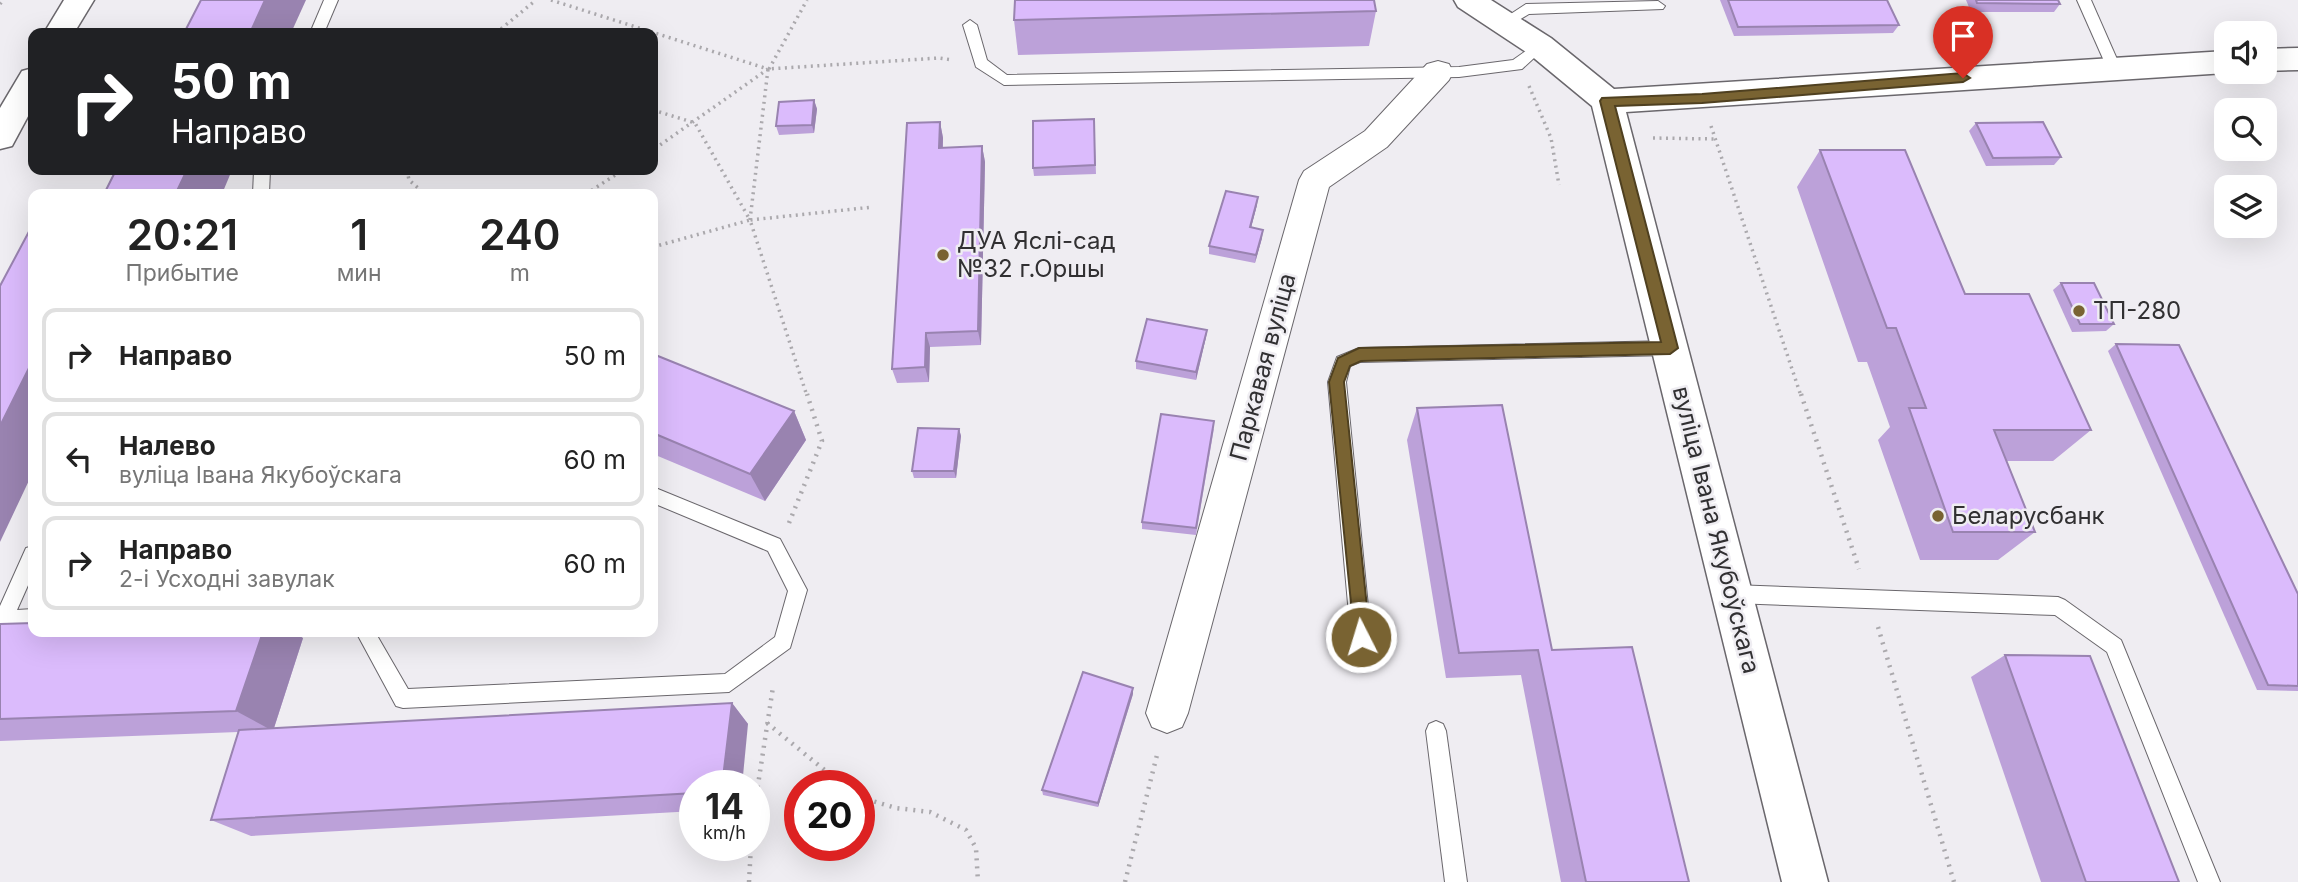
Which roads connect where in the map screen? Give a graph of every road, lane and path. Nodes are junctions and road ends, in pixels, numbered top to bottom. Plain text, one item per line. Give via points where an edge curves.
1 (79, 0) edge
2 (331, 0) edge
3 (536, 0) edge
4 (551, 0) edge
5 (807, 0) edge
6 (1469, 0) edge
7 (2084, 0) edge
8 (1557, 3) edge
9 (1658, 6) dead end
10 (1504, 23) junction
11 (970, 25) dead end
12 (63, 28) edge
13 (319, 28) edge
14 (502, 28) edge
15 (639, 28) edge
16 (658, 34) edge
17 (1540, 47) junction
18 (2298, 59) edge
19 (2277, 60) edge
20 (2214, 62) edge
21 (981, 63) junction
22 (2113, 66) junction
23 (768, 69) junction
24 (1438, 72) junction
25 (28, 88) edge
26 (1702, 99) junction
27 (1607, 101) junction
28 (658, 112) edge
29 (695, 123) junction
30 (0, 137) edge
31 (1646, 138) dead end
32 (1715, 139) junction
33 (658, 147) edge
34 (408, 175) edge
35 (615, 175) edge
36 (419, 189) edge
37 (594, 189) edge
38 (873, 207) dead end
39 (750, 220) junction
40 (658, 246) edge
41 (1670, 348) junction
42 (658, 497) edge
43 (774, 544) junction
44 (28, 564) edge
45 (1732, 594) junction
46 (1870, 599) junction
47 (28, 618) edge
48 (1, 620) edge
49 (368, 637) edge
50 (1361, 637) dead end
51 (779, 645) junction
52 (1167, 713) joint
53 (767, 723) junction
54 (1436, 731) dead end
55 (760, 770) edge
56 (824, 770) edge
57 (875, 802) edge
58 (750, 861) edge
59 (749, 882) edge
60 (978, 882) edge
61 (1125, 882) edge
62 (1456, 882) edge
63 (1805, 882) edge
64 (1954, 882) edge
65 (2209, 882) edge

1 - 12 street
2 - 13 lane
3 - 14 path
4 - 15 path
5 - 23 path
6 - 10 street
7 - 22 lane
8 - 9 lane
8 - 10 lane via 1526,9
10 - 17 street
11 - 21 lane
16 - 23 path
17 - 24 lane via 1517,65
17 - 27 street
18 - 19 street
20 - 22 street
21 - 23 path via 939,58
21 - 24 lane via 1003,80
22 - 26 street
23 - 29 path
23 - 39 path
24 - 52 street, Паркавая вуліца via 1376,139 1315,180
25 - 30 street
26 - 27 street
26 - 32 path
27 - 41 street, вуліца Івана Якубоўскага
28 - 29 path
29 - 33 path
29 - 39 path
31 - 32 path
32 - 46 path
34 - 36 path
35 - 37 path
38 - 39 path
39 - 40 path
39 - 43 path via 822,441 794,517
41 - 45 street, вуліца Івана Якубоўскага
41 - 50 lane via 1359,355 1343,362 1337,382
42 - 43 lane
43 - 51 lane via 798,590
44 - 48 lane
45 - 46 lane
45 - 63 street, вуліца Івана Якубоўскага
46 - 64 path
46 - 65 lane via 2058,606 2114,646
47 - 48 lane
49 - 51 lane via 403,699 729,683
51 - 53 path
52 - 61 path
53 - 55 path
53 - 56 path
54 - 62 lane
57 - 60 path via 930,812 966,830 976,848
58 - 59 path

